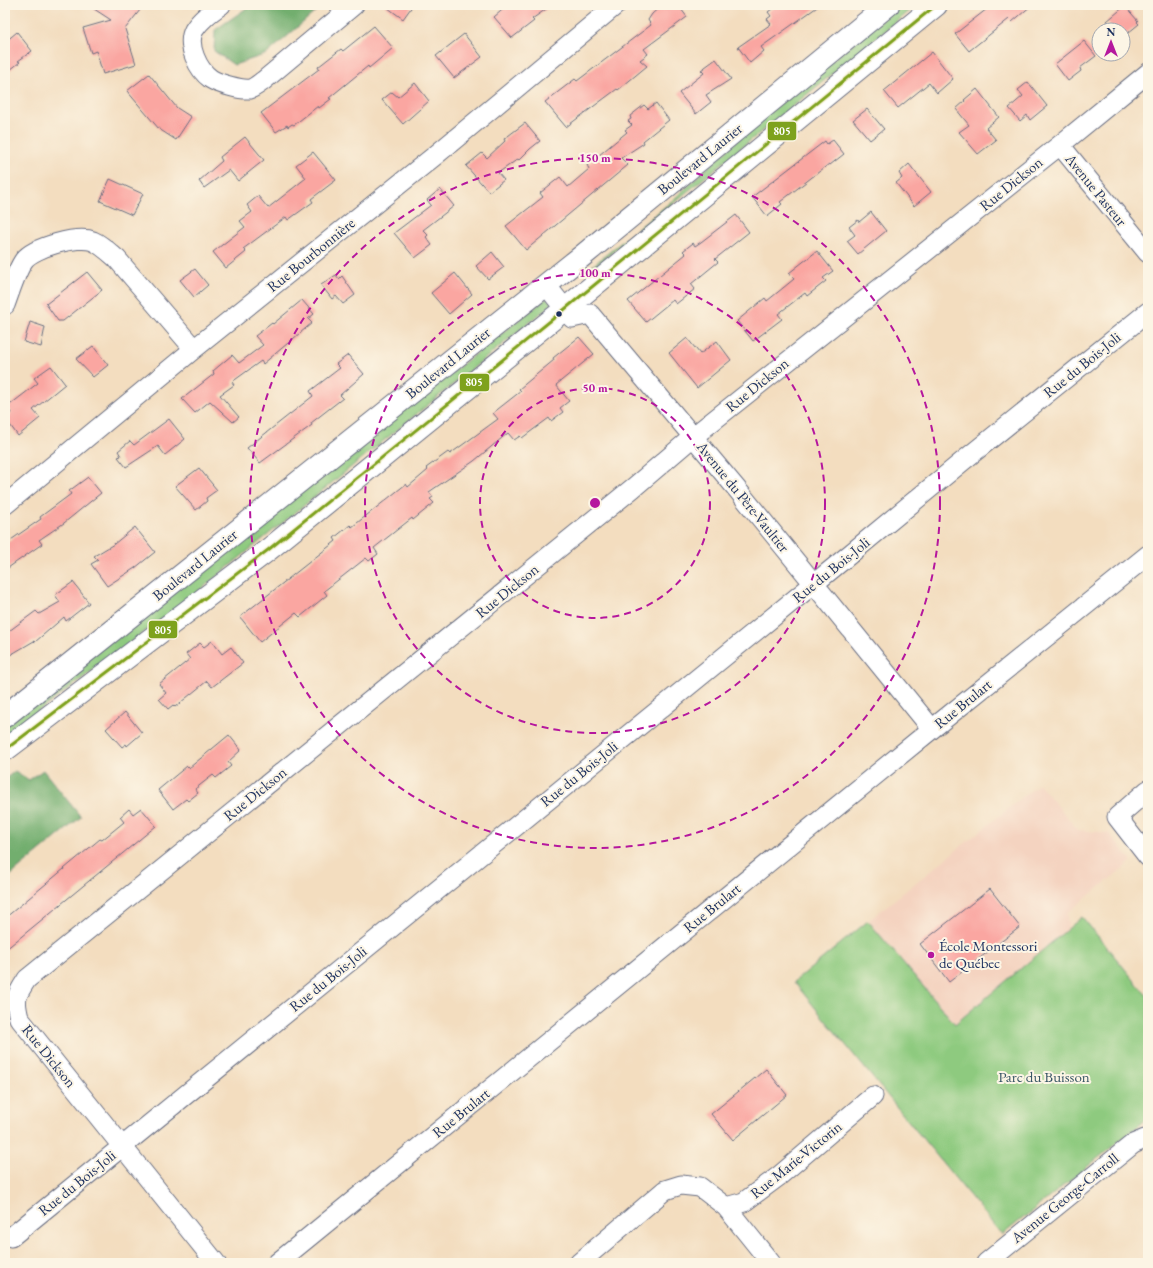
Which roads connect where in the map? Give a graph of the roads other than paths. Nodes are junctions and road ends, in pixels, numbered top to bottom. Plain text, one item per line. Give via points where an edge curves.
1 (221, 5) edge
2 (354, 5) edge
3 (616, 5) edge
4 (888, 5) edge
5 (936, 5) edge
6 (1148, 73) edge
7 (1060, 145) junction
8 (1148, 253) edge
9 (546, 285) junction
10 (5, 305) edge
11 (565, 309) junction
12 (1148, 312) edge
13 (194, 349) junction
14 (694, 436) junction
15 (5, 505) edge
16 (1148, 555) edge
17 (813, 584) junction
18 (5, 716) edge
19 (932, 729) junction
20 (5, 750) edge
21 (1148, 790) edge
22 (1148, 857) edge
23 (874, 1096) dead end
24 (1148, 1140) edge
25 (122, 1147) junction
26 (726, 1207) junction
27 (11, 1237) dead end
28 (216, 1263) edge
29 (277, 1263) edge
30 (579, 1263) edge
31 (771, 1263) edge
32 (986, 1263) edge

1 - 2 street via 204,17 193,32 191,46 196,63 210,78 225,85 250,89
3 - 13 street, Rue Bourbonnière via 437,154
4 - 9 main road, Boulevard Laurier
5 - 11 main road, Boulevard Laurier
6 - 7 street, Rue Dickson
7 - 8 street, Avenue Pasteur
7 - 14 street, Rue Dickson
9 - 11 street, Avenue du Père-Vaultier
9 - 18 main road, Boulevard Laurier
10 - 13 street via 25,259 43,247 67,241 91,241 117,259
11 - 14 street, Avenue du Père-Vaultier via 572,318 590,314
11 - 20 main road, Boulevard Laurier via 268,550
12 - 17 street, Rue du Bois-Joli
13 - 15 street, Rue Bourbonnière
14 - 17 street, Avenue du Père-Vaultier
14 - 25 street, Rue Dickson via 27,979 17,996 19,1018
16 - 19 street, Rue Brulart
17 - 19 street, Avenue du Père-Vaultier
17 - 25 street, Rue du Bois-Joli
19 - 29 street, Rue Brulart
21 - 22 street via 1116,817
23 - 26 street, Rue Marie-Victorin via 779,1176 744,1202
24 - 32 street, Avenue George-Carroll via 1132,1144
25 - 27 street, Rue du Bois-Joli
25 - 28 street
26 - 30 street via 700,1187 681,1185 664,1190
26 - 31 street

